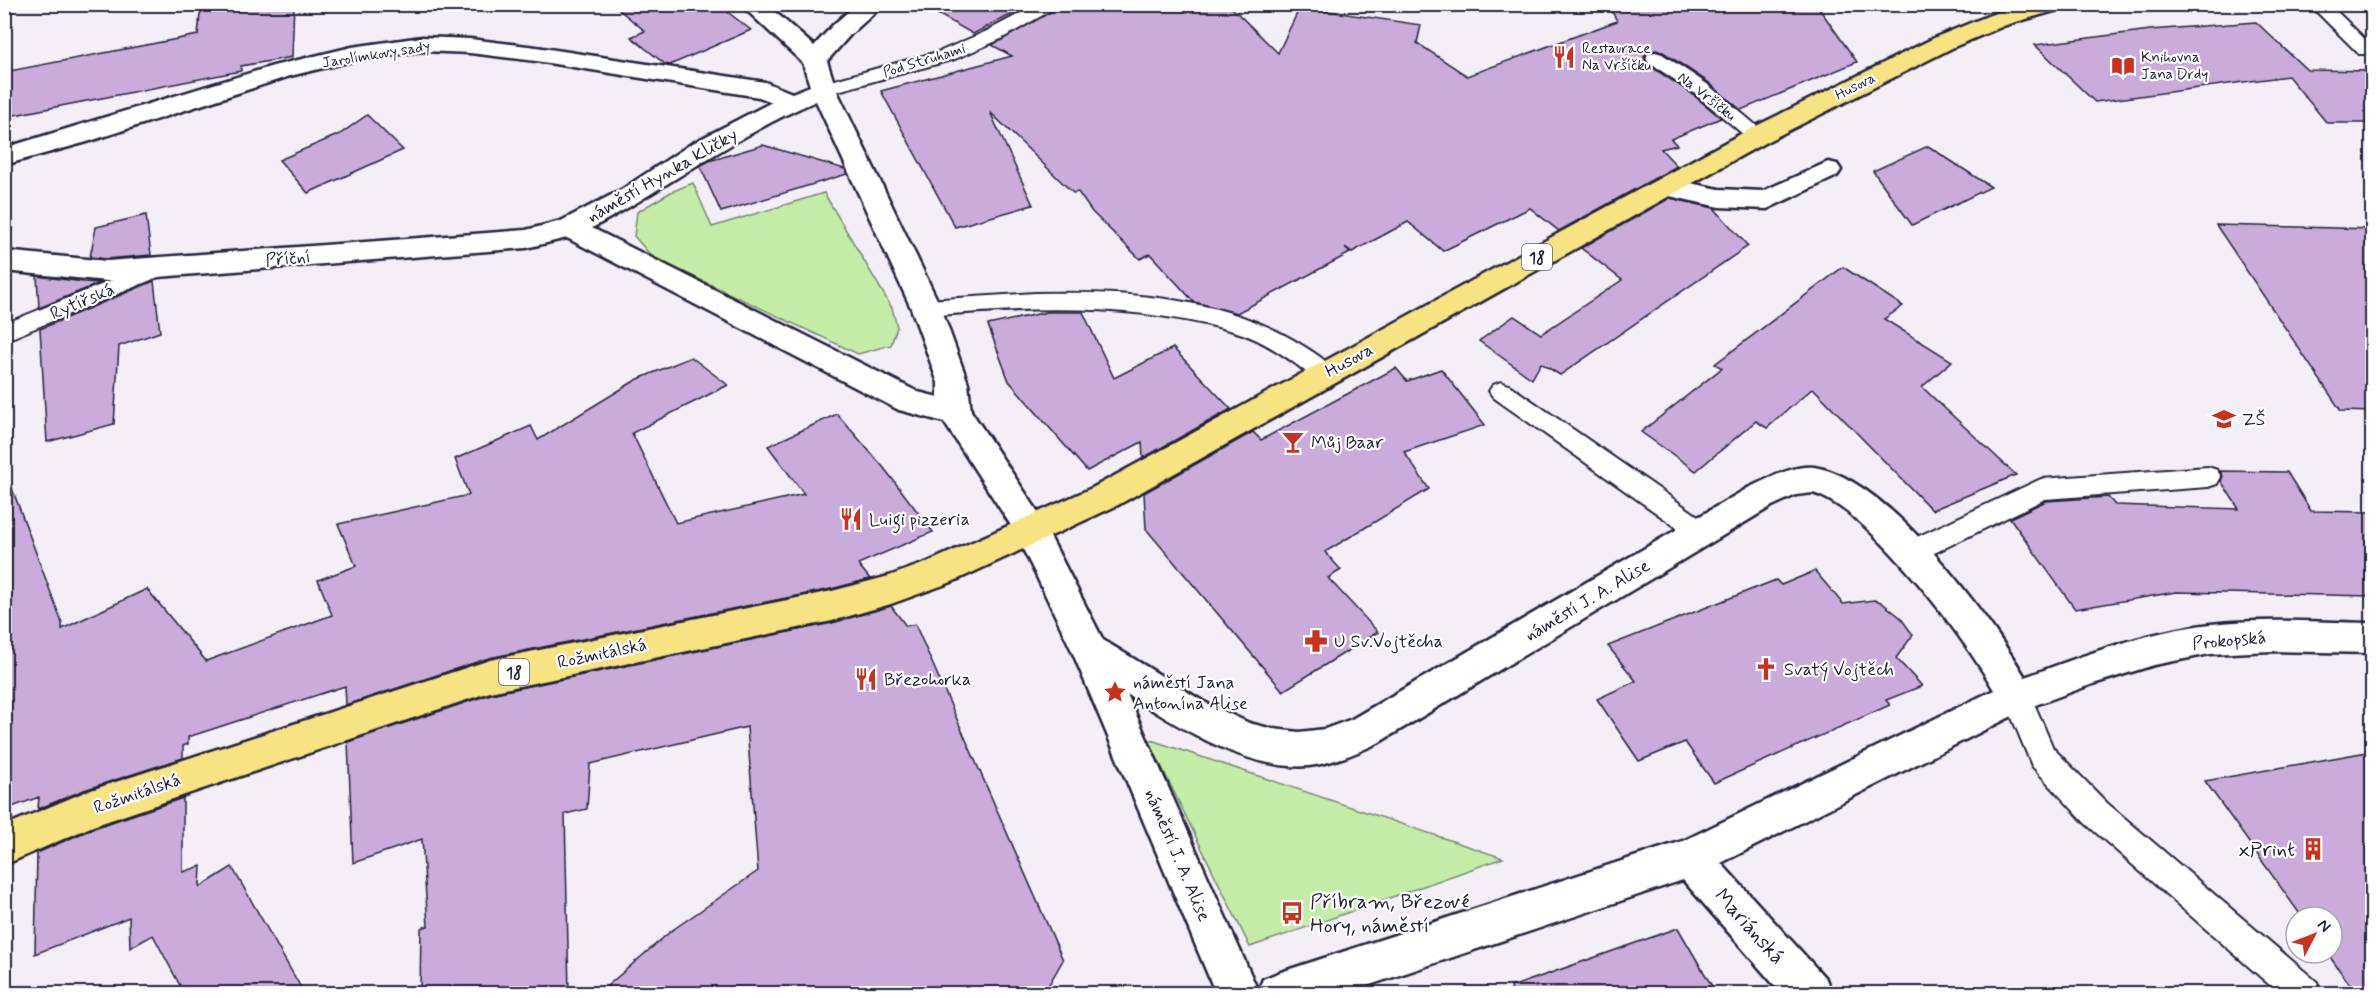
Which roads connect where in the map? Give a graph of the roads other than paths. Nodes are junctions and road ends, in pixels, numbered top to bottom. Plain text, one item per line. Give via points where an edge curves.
1 (873, 4) edge
2 (1053, 4) edge
3 (2053, 4) edge
4 (2318, 4) edge
5 (761, 7) edge
6 (2366, 50) dead end
7 (1655, 58) dead end
8 (815, 60) junction
9 (823, 89) junction
10 (792, 102) junction
11 (1757, 136) junction
12 (4, 157) edge
13 (1828, 170) dead end
14 (1666, 187) junction
15 (570, 228) junction
16 (4, 261) edge
17 (160, 268) junction
18 (926, 308) junction
19 (4, 333) edge
20 (1324, 373) junction
21 (1502, 391) dead end
22 (955, 413) junction
23 (2208, 477) dead end
24 (1032, 532) junction
25 (1702, 532) junction
26 (1911, 552) junction
27 (2373, 638) edge
28 (1090, 651) junction
29 (2017, 696) junction
30 (4, 846) edge
31 (1691, 858) junction
32 (1238, 993) edge
33 (1278, 993) edge
34 (1811, 993) edge
35 (2305, 993) edge

1 - 8 street via 857,14
2 - 9 lane, Pod Struhami via 948,55
3 - 11 main road, Husova / 18 via 1998,20 1945,42
4 - 6 lane
5 - 8 street
7 - 11 lane, Na Vršíčku via 1700,88
8 - 9 street
9 - 10 street, náměstí Hynka Kličky
9 - 18 street
10 - 12 street, Jarolímkovy sady via 765,90 730,84 536,54 422,44 352,54 282,71
10 - 15 street, náměstí Hynka Kličky via 700,150 631,196
11 - 14 main road, Husova / 18
13 - 14 street via 1767,200 1719,198
14 - 20 main road, Husova / 18
15 - 17 street, Příční via 526,240
15 - 22 street, náměstí Hynka Kličky via 910,402
16 - 17 street, Příční via 107,271
17 - 19 lane, Rytířská
18 - 20 lane via 1029,300 1096,300 1186,310 1254,329 1297,352
18 - 22 street via 953,383
20 - 24 main road, Husova / 18 via 1106,496
21 - 25 lane
22 - 24 street
23 - 26 lane via 2041,489
24 - 28 street, náměstí J. A. Alise
24 - 30 main road, Rožmitálská / 18 via 891,590 832,606 490,676 85,810
25 - 26 street, náměstí J. A. Alise via 1788,484 1814,480 1865,507
25 - 28 street, náměstí J. A. Alise via 1365,731 1334,745 1298,749 1249,741 1198,716
26 - 29 street, náměstí J. A. Alise via 1981,637
27 - 29 street, Prokopská via 2210,639 2154,650
28 - 32 street, náměstí J. A. Alise
29 - 31 street
29 - 35 lane via 2049,765 2096,813
31 - 33 street
31 - 34 street, Mariánská

